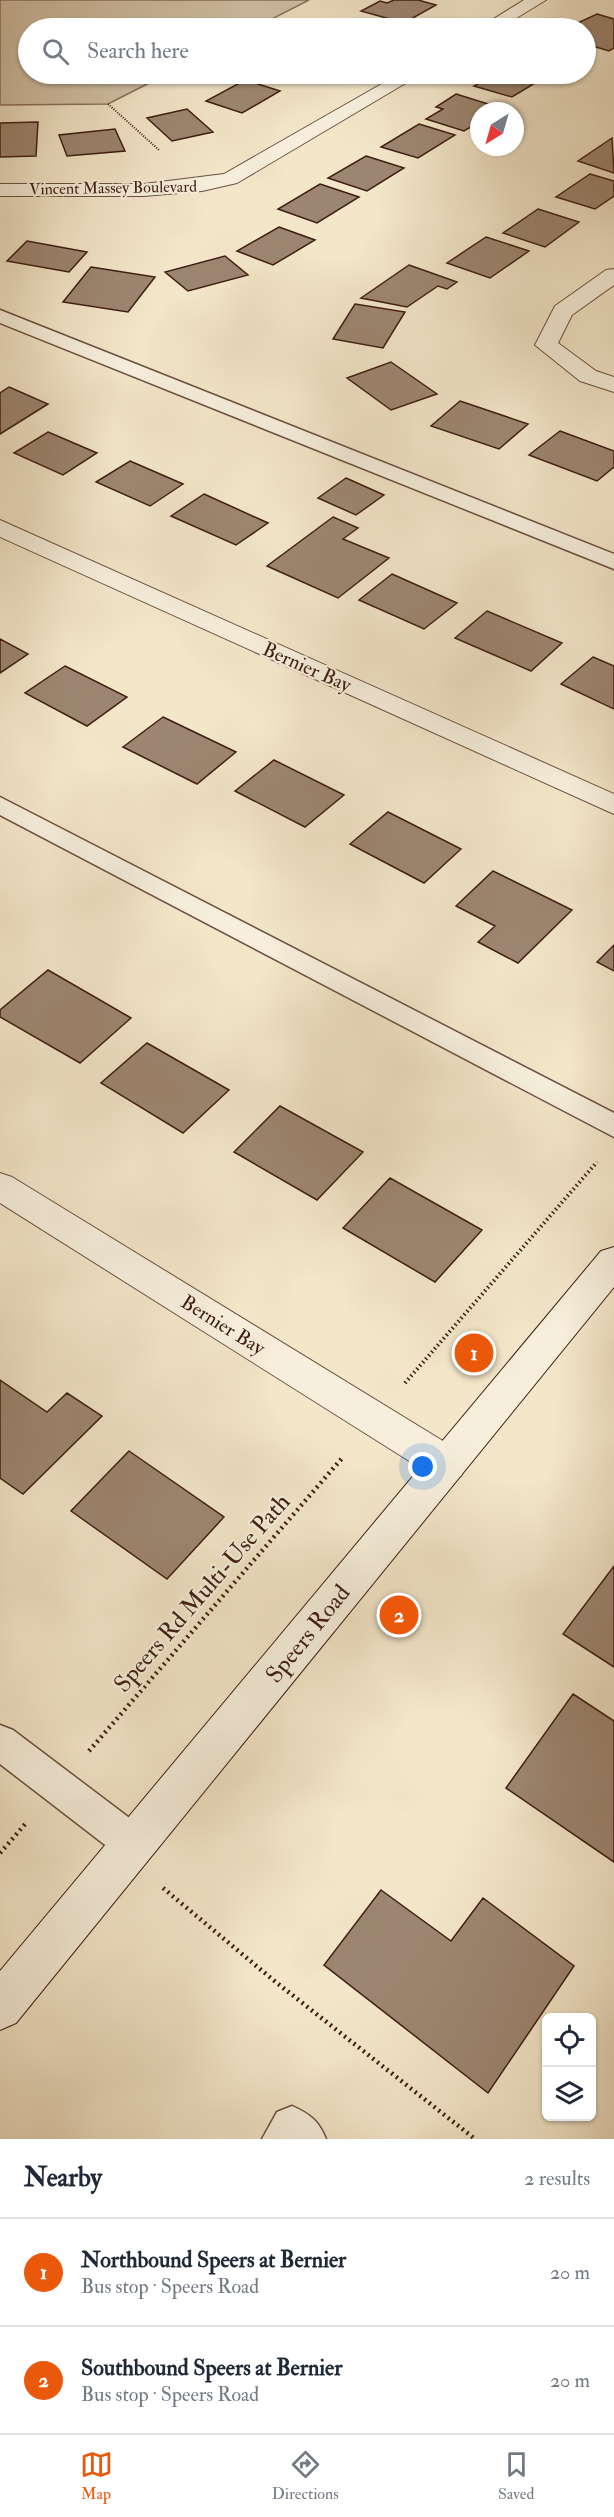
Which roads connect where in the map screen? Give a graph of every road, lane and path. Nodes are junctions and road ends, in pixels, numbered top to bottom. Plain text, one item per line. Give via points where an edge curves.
1 (537, 0) edge
2 (506, 18) edge
3 (395, 84) edge
4 (108, 104) dead end
5 (199, 187) junction
6 (0, 190) edge
7 (614, 274) edge
8 (0, 316) edge
9 (614, 385) edge
10 (0, 528) edge
11 (614, 562) edge
12 (0, 805) edge
13 (614, 806) edge
14 (614, 1126) edge
15 (598, 1162) dead end
16 (0, 1186) edge
17 (614, 1261) edge
18 (403, 1386) dead end
19 (348, 1452) dead end
20 (447, 1464) junction
21 (0, 1742) edge
22 (83, 1757) dead end
23 (35, 1813) dead end
24 (135, 1845) junction
25 (0, 1853) edge
26 (0, 2007) edge
27 (284, 2139) edge
28 (305, 2139) edge
29 (475, 2139) edge

1 - 2 street
3 - 5 street, Vincent Massey Boulevard via 253,168
4 - 5 path
5 - 6 street, Vincent Massey Boulevard
7 - 9 street via 563,311 546,345 588,376
8 - 11 lane
10 - 13 street, Bernier Bay
12 - 14 lane
15 - 18 path
16 - 20 street, Bernier Bay
17 - 20 street, Speers Road
19 - 22 path, Speers Rd Multi-Use Path
20 - 24 street, Speers Road
21 - 24 lane
23 - 25 path
24 - 26 street, Speers Road
24 - 29 path via 158,1884
27 - 28 lane via 292,2127

